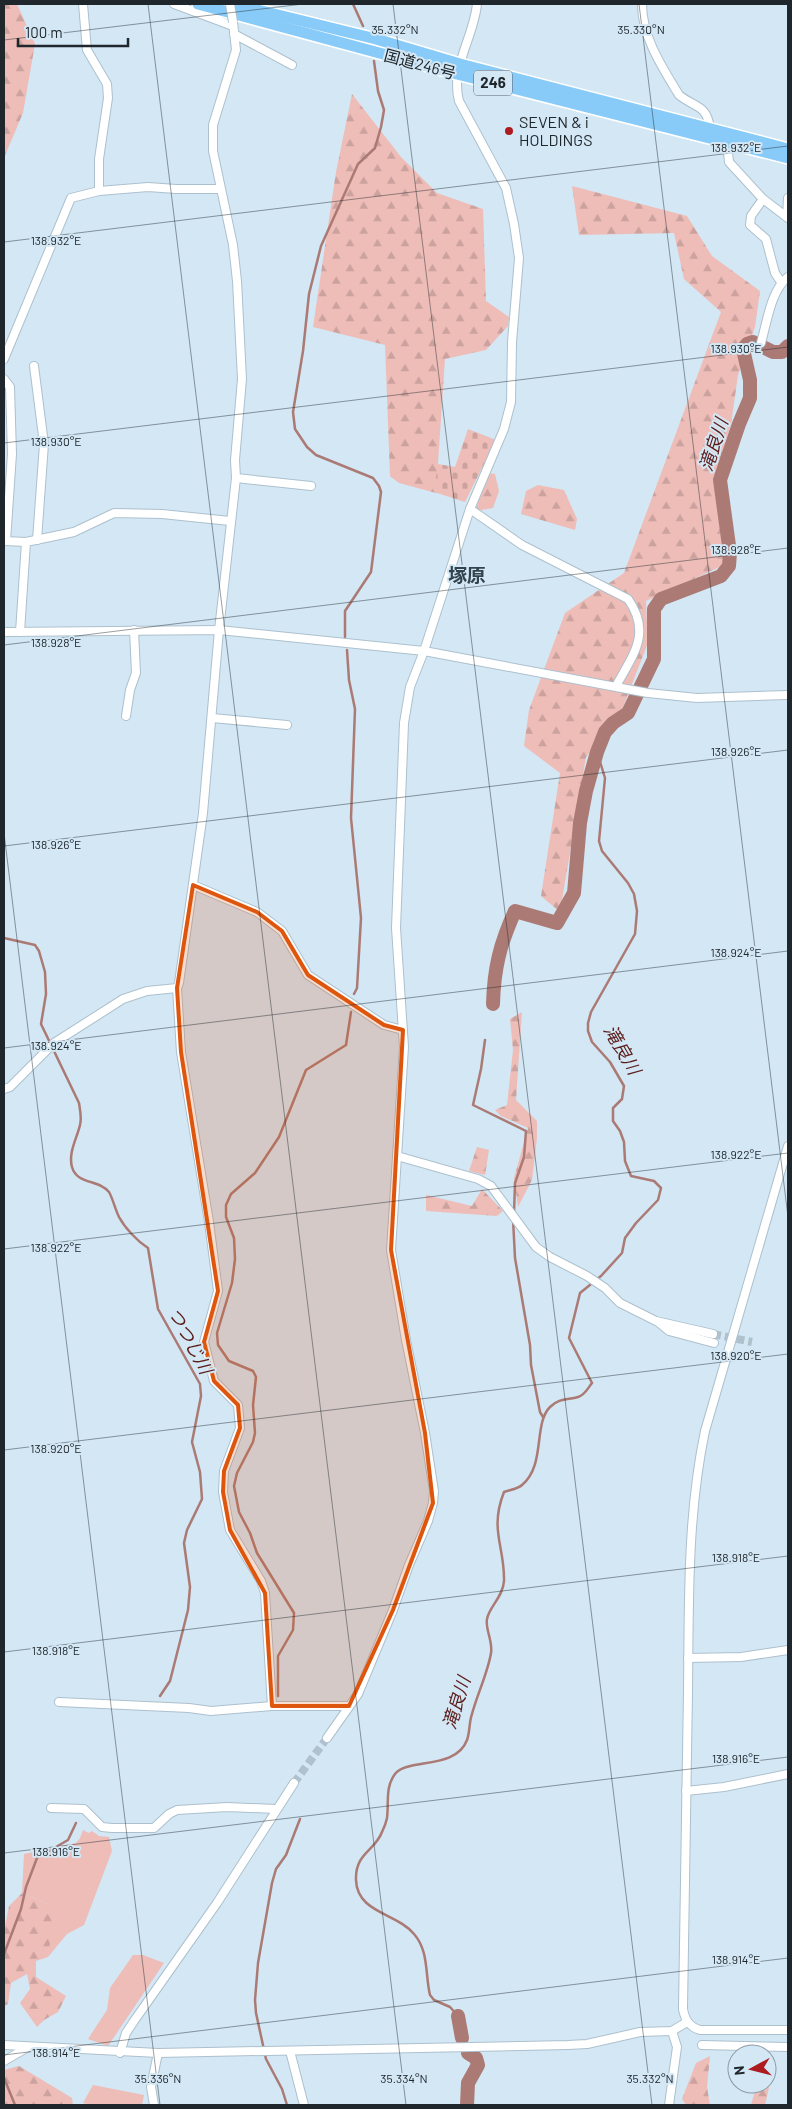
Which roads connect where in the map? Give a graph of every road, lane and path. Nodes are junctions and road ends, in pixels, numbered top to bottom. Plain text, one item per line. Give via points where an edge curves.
1 (83, 4) edge
2 (174, 4) edge
3 (198, 4) edge
4 (231, 4) edge
5 (477, 4) edge
6 (642, 4) edge
7 (233, 27) junction
8 (292, 65) dead end
9 (459, 69) junction
10 (710, 129) junction
11 (727, 144) junction
12 (788, 149) edge
13 (788, 158) edge
14 (220, 188) junction
15 (99, 191) junction
16 (788, 198) edge
17 (763, 199) junction
18 (788, 218) edge
19 (785, 279) edge
20 (761, 342) dead end
21 (4, 359) edge
22 (34, 366) dead end
23 (4, 379) edge
24 (236, 478) junction
25 (311, 486) dead end
26 (470, 508) junction
27 (230, 521) junction
28 (37, 540) junction
29 (5, 541) edge
30 (26, 542) junction
31 (134, 630) junction
32 (220, 630) junction
33 (4, 632) edge
34 (20, 632) junction
35 (424, 651) junction
36 (616, 686) junction
37 (788, 695) edge
38 (126, 716) dead end
39 (212, 718) junction
40 (287, 725) dead end
41 (193, 885) junction
42 (177, 988) junction
43 (403, 1030) junction
44 (4, 1089) edge
45 (788, 1146) edge
46 (397, 1156) junction
47 (656, 1321) junction
48 (713, 1334) tunnel mouth
49 (714, 1343) tunnel mouth
50 (788, 1650) edge
51 (688, 1658) junction
52 (59, 1702) dead end
53 (272, 1706) junction
54 (349, 1706) junction
55 (326, 1738) tunnel mouth
56 (788, 1774) edge
57 (294, 1783) tunnel mouth
58 (686, 1791) junction
59 (50, 1808) dead end
60 (276, 1809) junction
61 (687, 2022) junction
62 (788, 2030) edge
63 (672, 2031) junction
64 (4, 2045) edge
65 (702, 2045) dead end
66 (28, 2047) junction
67 (788, 2047) edge
68 (290, 2051) junction
69 (120, 2052) junction
70 (158, 2053) junction
71 (4, 2061) edge
72 (154, 2105) edge
73 (304, 2105) edge
74 (669, 2105) edge

1 - 15 street via 87,50 107,84
2 - 7 street
3 - 9 highway, 国道246号 / 246
4 - 7 street, bridge
4 - 9 highway, 国道246号 / 246 via 376,40
5 - 9 street
6 - 10 street via 644,27 655,54 679,95 704,110
7 - 8 street
7 - 14 street via 236,50 213,125 212,151
9 - 10 highway, 国道246号 / 246
9 - 11 highway, 国道246号 / 246
9 - 26 street via 456,89 459,101 506,188 518,258 511,402 504,429
10 - 12 highway, 国道246号 / 246
11 - 13 highway, 国道246号 / 246
11 - 17 street via 729,162
14 - 15 street via 148,187
14 - 24 street via 233,245 237,281 242,379
15 - 21 street via 71,198
16 - 18 street
17 - 18 street
17 - 19 street via 751,216 750,225 766,238 775,273
19 - 20 street via 776,292
22 - 28 street via 44,444
23 - 29 street via 10,387 12,454
24 - 25 street
24 - 27 street
26 - 35 street
26 - 36 street via 522,545 628,599 634,608 640,642
27 - 28 street via 114,513 74,532
27 - 32 street
28 - 30 street
29 - 30 street
30 - 34 street
31 - 32 street
31 - 34 street
31 - 38 street via 136,674
32 - 35 street
32 - 39 street
33 - 34 street
35 - 36 street
35 - 43 street via 410,687 404,723 396,928
36 - 37 street via 697,698
39 - 40 street
39 - 41 street via 204,813
41 - 42 street
41 - 43 street via 257,912 282,931 308,975 384,1025
42 - 44 street via 147,991 123,999 54,1043 10,1087
42 - 53 street via 181,1052 218,1291 204,1342 214,1381 238,1404 240,1428 224,1471 223,1492 230,1530 265,1593
43 - 46 street
45 - 51 street via 697,1468 690,1544
46 - 47 street via 478,1178 491,1186 536,1246 550,1258 587,1276 620,1303
46 - 54 street via 391,1250 425,1433 433,1503 393,1610 358,1694
47 - 48 street
47 - 49 street via 669,1330
50 - 51 street via 741,1658
51 - 58 street
52 - 53 street via 189,1708 211,1712
53 - 54 street
54 - 55 street
56 - 58 street
57 - 60 street
58 - 61 street via 683,2009
59 - 60 street via 84,1810 102,1826 112,1828 154,1828 177,1810
60 - 69 street via 217,1904 126,2033
61 - 62 street via 700,2030
61 - 63 street
63 - 68 street via 640,2032 568,2045
63 - 74 street via 677,2047
64 - 66 street
65 - 67 street
66 - 69 street
66 - 71 street
68 - 70 street
68 - 73 street
69 - 70 street
70 - 72 street via 151,2087

